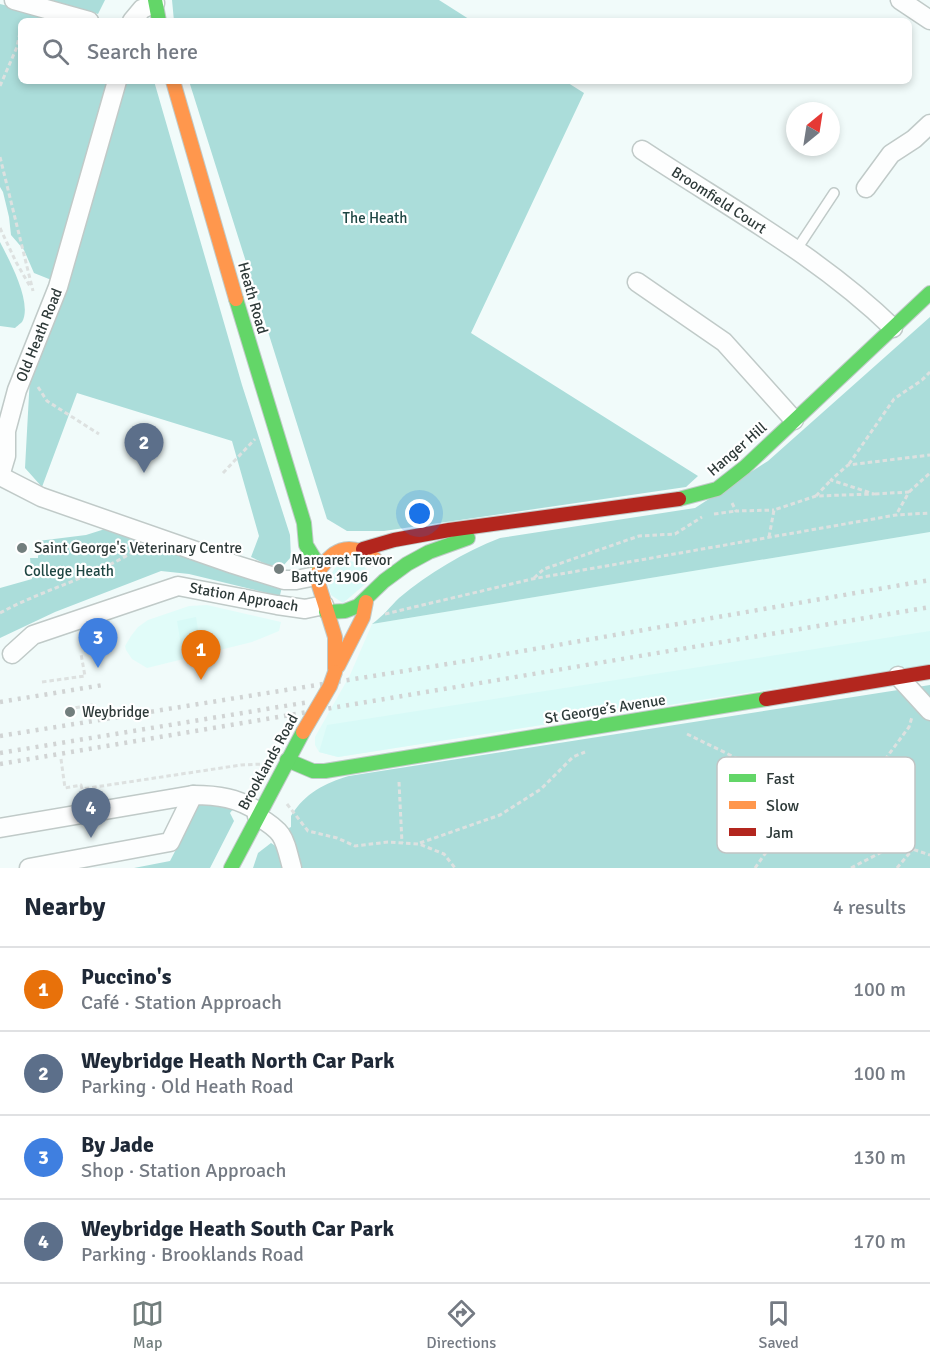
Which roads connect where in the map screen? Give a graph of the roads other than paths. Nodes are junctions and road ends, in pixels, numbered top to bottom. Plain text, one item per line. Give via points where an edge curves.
1 (14, 0) edge
2 (900, 0) edge
3 (156, 8) edge
4 (78, 18) edge
5 (134, 18) edge
6 (930, 20) edge
7 (116, 84) edge
8 (174, 84) edge
9 (930, 124) edge
10 (642, 150) dead end
11 (866, 188) dead end
12 (834, 193) dead end
13 (796, 249) junction
14 (637, 282) dead end
15 (930, 294) edge
16 (893, 328) junction
17 (794, 420) junction
18 (0, 476) edge
19 (513, 522) junction
20 (304, 523) junction
21 (363, 549) junction
22 (338, 551) junction
23 (318, 572) junction
24 (383, 582) junction
25 (366, 602) junction
26 (325, 608) junction
27 (6, 657) edge
28 (335, 672) junction
29 (930, 672) edge
30 (898, 676) junction
31 (930, 711) edge
32 (287, 760) junction
33 (193, 795) junction
34 (258, 814) junction
35 (0, 828) edge
36 (29, 868) edge
37 (231, 868) edge
38 (292, 868) edge

1 - 4 street
2 - 6 street
3 - 5 street via 142,9
7 - 18 street, Old Heath Road via 61,279 25,368 6,431 6,456
8 - 20 main road, Heath Road
9 - 11 street via 891,154
10 - 13 street, Broomfield Court
12 - 13 lane
13 - 16 street, Broomfield Court via 862,297
14 - 17 street via 723,342
15 - 16 main road, Hanger Hill
16 - 17 main road, Hanger Hill
17 - 19 main road, Hanger Hill via 723,485 700,495
18 - 23 street, Old Heath Road via 41,497 284,580
19 - 21 main road, Hanger Hill via 449,530
19 - 24 main road, Hanger Hill via 409,562
20 - 22 main road
20 - 23 main road, Heath Road via 306,545
21 - 22 main road
21 - 24 main road via 380,567
22 - 23 main road
23 - 26 main road
24 - 25 main road
25 - 26 main road via 353,609
25 - 28 main road, Brooklands Road via 363,617
26 - 27 street, Station Approach via 277,605 178,585 33,635
26 - 28 main road via 335,637
28 - 32 main road, Brooklands Road, bridge
29 - 30 main road, St George’s Avenue
30 - 31 street
30 - 32 main road, St George’s Avenue via 312,771
32 - 34 main road, Brooklands Road
33 - 34 street via 222,796 245,803
33 - 35 street
33 - 36 street via 170,842
34 - 37 main road, Brooklands Road
34 - 38 street via 283,836

